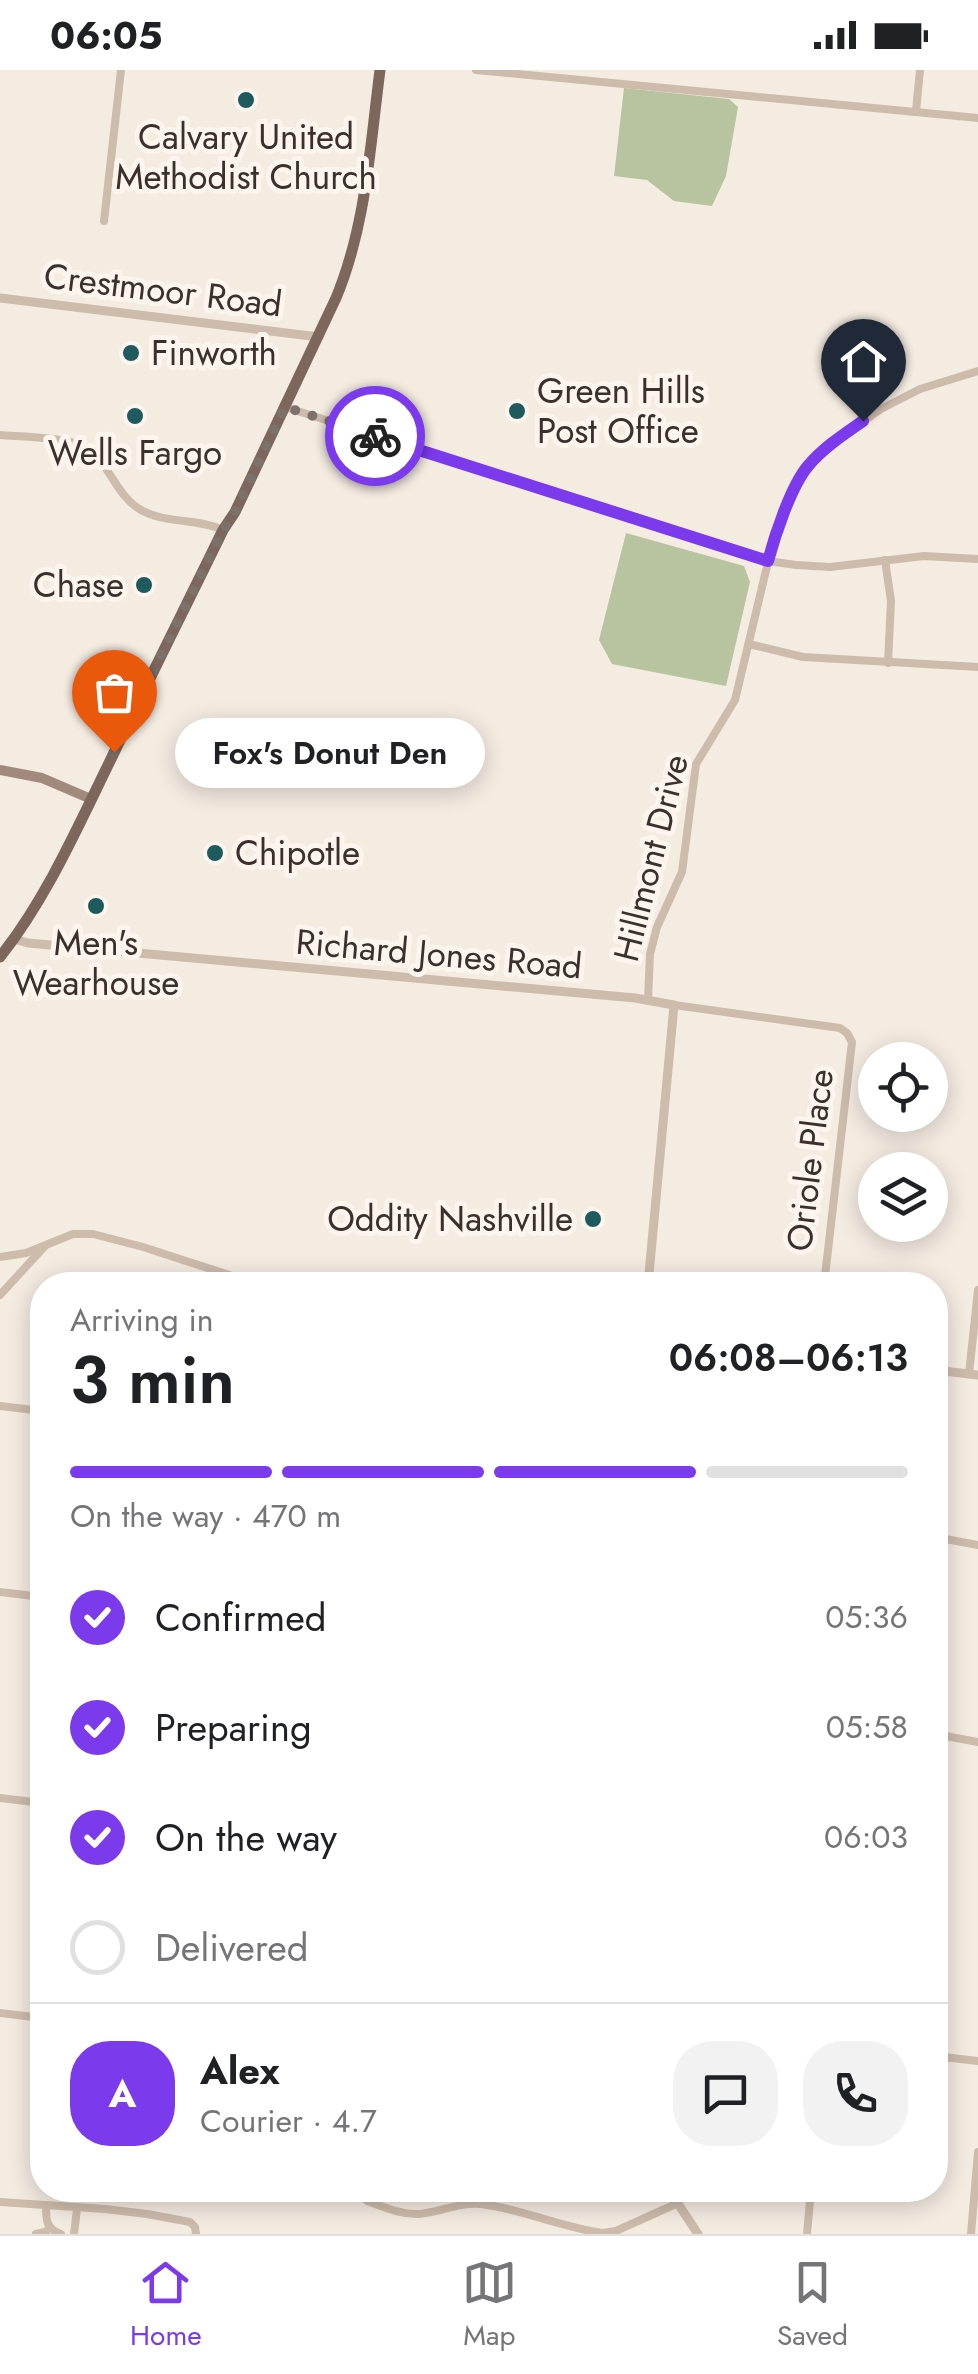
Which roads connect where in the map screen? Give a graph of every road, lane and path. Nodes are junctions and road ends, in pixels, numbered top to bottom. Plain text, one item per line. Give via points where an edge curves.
1 (120, 70) edge
2 (380, 70) edge
3 (476, 70) edge
4 (920, 70) edge
5 (574, 75) edge
6 (916, 111) junction
7 (978, 118) edge
8 (104, 221) dead end
9 (0, 298) edge
10 (319, 337) junction
11 (978, 371) edge
12 (285, 407) junction
13 (0, 434) edge
14 (223, 530) junction
15 (978, 559) edge
16 (885, 560) junction
17 (768, 561) junction
18 (749, 644) junction
19 (888, 664) junction
20 (978, 667) edge
21 (0, 770) edge
22 (91, 799) junction
23 (14, 939) junction
24 (0, 957) edge
25 (648, 1000) junction
26 (674, 1006) junction
27 (852, 1042) joint
28 (44, 1246) junction
29 (0, 1256) edge
30 (220, 1272) edge
31 (649, 1272) edge
32 (825, 1272) edge
33 (2, 1288) edge
34 (978, 1290) edge
35 (948, 1372) edge
36 (974, 1375) edge
37 (0, 1406) edge
38 (30, 1410) edge
39 (948, 1539) edge
40 (978, 1545) edge
41 (0, 1592) edge
42 (30, 1596) edge
43 (948, 1736) edge
44 (978, 1742) edge
45 (0, 1798) edge
46 (30, 1802) edge
47 (0, 2014) edge
48 (30, 2017) edge
49 (948, 2058) edge
50 (978, 2061) edge
51 (978, 2152) edge
52 (0, 2202) edge
53 (370, 2202) edge
54 (810, 2202) edge
55 (678, 2203) joint
56 (46, 2206) junction
57 (77, 2208) junction
58 (44, 2232) edge
59 (60, 2234) edge
60 (74, 2234) edge
61 (196, 2234) edge
62 (608, 2234) edge
63 (698, 2234) edge
64 (807, 2234) edge
65 (971, 2234) edge

1 - 8 street
2 - 10 main road via 360,222
3 - 5 street
4 - 6 street
5 - 6 street
6 - 7 street
9 - 10 street, Crestmoor Road
10 - 12 main road
11 - 17 street, Hillmont Drive via 920,388 834,442 805,469
12 - 14 main road
12 - 17 street
13 - 14 street via 82,445 139,509
14 - 22 main road
15 - 16 street
16 - 17 street via 830,566
16 - 19 street
17 - 18 street, Hillmont Drive
18 - 19 street via 803,657
18 - 25 street, Hillmont Drive via 735,700 696,764 682,872 657,927
19 - 20 street
21 - 22 main road via 42,778
22 - 23 main road
23 - 24 main road
23 - 25 street, Richard Jones Road
25 - 26 street, Richard Jones Road
26 - 27 street, Richard Jones Road via 840,1028
26 - 31 street
27 - 32 street, Oriole Place
28 - 29 street
28 - 30 street via 93,1234
28 - 33 street
34 - 36 street
35 - 36 street
37 - 38 street
39 - 40 street
41 - 42 street
43 - 44 street
45 - 46 street
47 - 48 street
49 - 50 street
51 - 65 street
52 - 56 street
53 - 62 street via 408,2214 480,2204
54 - 64 street
55 - 62 street
55 - 63 street
56 - 57 street
56 - 58 street
57 - 60 street
57 - 61 street via 190,2222
58 - 59 street

